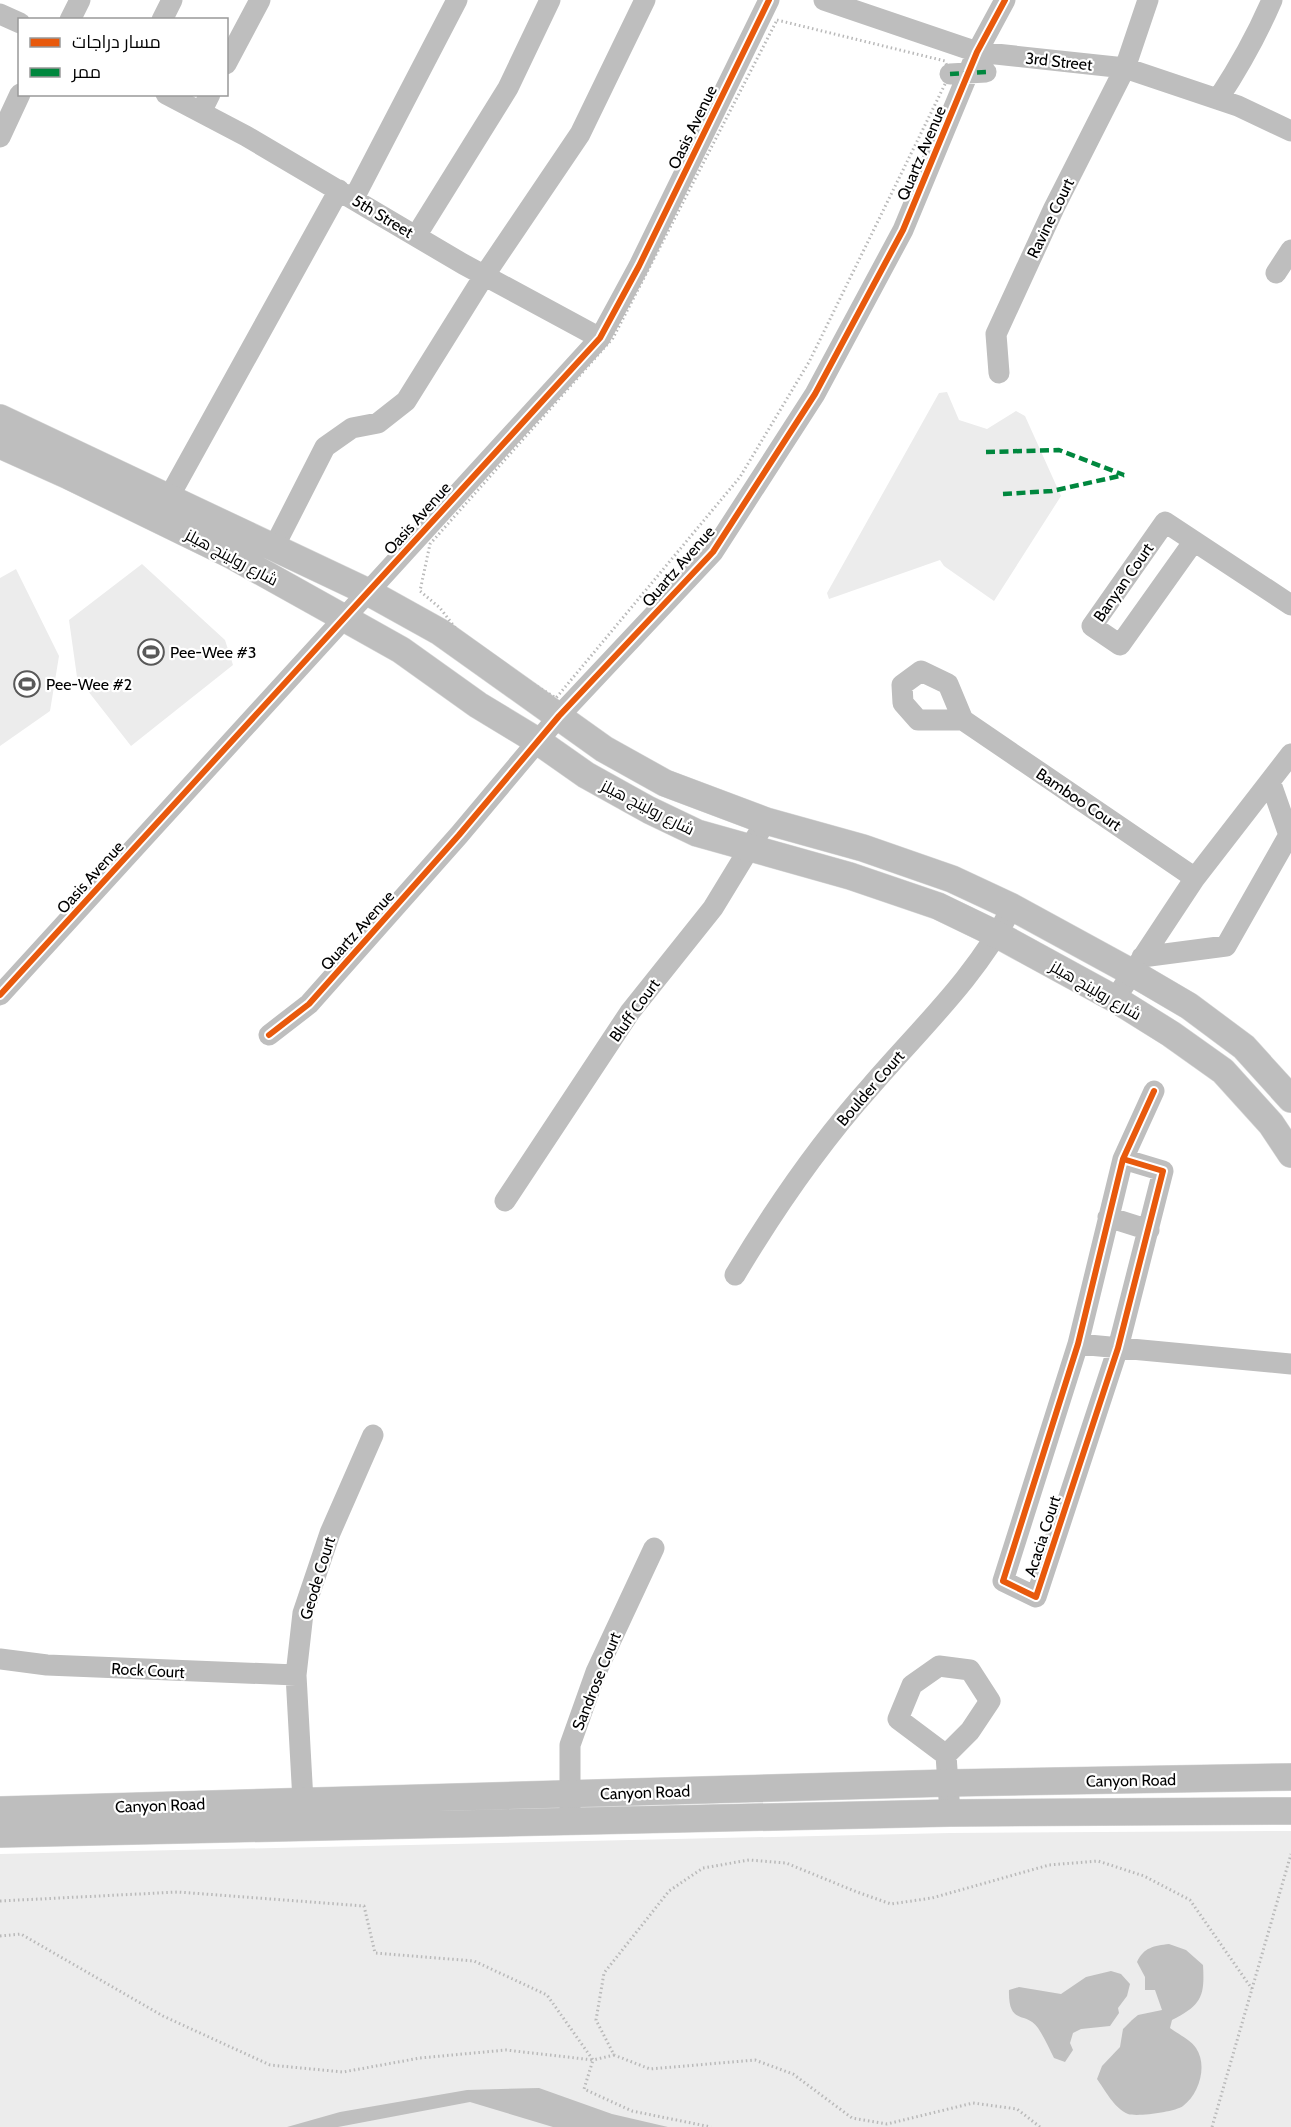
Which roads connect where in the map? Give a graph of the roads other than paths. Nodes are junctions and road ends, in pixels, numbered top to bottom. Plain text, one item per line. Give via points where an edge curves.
1 (80, 0) edge
2 (172, 0) edge
3 (260, 0) edge
4 (457, 0) edge
5 (550, 0) edge
6 (645, 0) edge
7 (769, 0) edge
8 (824, 0) edge
9 (1005, 0) edge
10 (1148, 0) edge
11 (1272, 0) edge
12 (873, 8) edge
13 (0, 14) edge
14 (71, 18) edge
15 (163, 18) edge
16 (18, 21) edge
17 (977, 52) junction
18 (228, 60) edge
19 (1125, 69) junction
20 (19, 96) edge
21 (175, 96) edge
22 (1218, 99) junction
23 (206, 103) edge
24 (1291, 131) edge
25 (0, 137) edge
26 (347, 194) junction
27 (416, 236) junction
28 (1291, 250) edge
29 (1276, 273) dead end
30 (484, 276) junction
31 (600, 338) junction
32 (999, 373) dead end
33 (0, 418) edge
34 (0, 445) edge
35 (169, 497) junction
36 (1194, 541) junction
37 (274, 547) junction
38 (368, 592) junction
39 (1291, 605) edge
40 (344, 618) junction
41 (559, 716) junction
42 (963, 720) dead end
43 (539, 742) junction
44 (1291, 754) edge
45 (1270, 781) junction
46 (766, 821) junction
47 (750, 849) junction
48 (1195, 878) junction
49 (1012, 907) junction
50 (998, 935) junction
51 (1137, 964) junction
52 (0, 995) edge
53 (1115, 999) junction
54 (269, 1035) dead end
55 (1154, 1091) dead end
56 (1291, 1099) edge
57 (1291, 1154) edge
58 (1123, 1159) junction
59 (505, 1201) dead end
60 (1108, 1217) junction
61 (1149, 1230) junction
62 (735, 1275) dead end
63 (1078, 1344) junction
64 (1118, 1348) junction
65 (1291, 1365) edge
66 (373, 1435) dead end
67 (654, 1548) dead end
68 (0, 1659) edge
69 (296, 1675) junction
70 (946, 1755) junction
71 (1291, 1777) edge
72 (948, 1783) junction
73 (570, 1794) junction
74 (303, 1801) junction
75 (0, 1810) edge
76 (1291, 1811) edge
77 (950, 1813) junction
78 (570, 1821) junction
79 (0, 1834) edge

1 - 14 street
2 - 15 street
3 - 18 street
4 - 26 street
5 - 27 street via 508,88
6 - 30 street via 580,134
7 - 31 street, Oasis Avenue
8 - 12 street, 3rd Street
9 - 17 street, Quartz Avenue
10 - 19 street, Ravine Court
11 - 22 street via 1243,60
12 - 17 street, 3rd Street
13 - 16 street
17 - 19 street, 3rd Street
17 - 41 street, Quartz Avenue via 903,230 809,404 713,552
19 - 22 street, 3rd Street
19 - 32 street, Ravine Court via 996,334
20 - 25 street
21 - 23 street, 5th Street
22 - 24 street, 3rd Street
23 - 26 street, 5th Street via 246,136
26 - 27 street, 5th Street
26 - 35 street
27 - 30 street, 5th Street
28 - 29 street
30 - 31 street, 5th Street
30 - 37 street via 406,401 378,423 352,428 325,447
31 - 38 street, Oasis Avenue
33 - 35 main road, شارع رولينج هيلز
34 - 40 main road, شارع رولينج هيلز via 231,555
35 - 37 main road, شارع رولينج هيلز
36 - 36 street, Banyan Court via 1165,522 1092,626 1120,645
36 - 39 street, Banyan Court
37 - 38 main road, شارع رولينج هيلز
38 - 40 street, Oasis Avenue
38 - 41 main road, شارع رولينج هيلز via 440,632
40 - 43 main road, شارع رولينج هيلز via 401,650 478,705
40 - 52 street, Oasis Avenue
41 - 43 street, Quartz Avenue
41 - 46 main road, شارع رولينج هيلز via 604,749 665,783
42 - 48 street, Bamboo Court
43 - 47 main road, شارع رولينج هيلز via 586,775 649,810 697,833
43 - 54 street, Quartz Avenue via 309,1004
44 - 45 street
45 - 48 street
45 - 51 street via 1289,835 1226,946
46 - 47 street, Bluff Court
46 - 49 main road, شارع رولينج هيلز via 863,848 952,879
47 - 50 main road, شارع رولينج هيلز via 850,876 938,906
47 - 59 street, Bluff Court via 713,908 630,1012
48 - 51 street
49 - 50 street, Boulder Court
49 - 51 main road, شارع رولينج هيلز
50 - 53 main road, شارع رولينج هيلز
50 - 62 street, Boulder Court via 940,1009 815,1153
51 - 53 street
51 - 56 main road, شارع رولينج هيلز via 1244,1047
53 - 57 main road, شارع رولينج هيلز via 1224,1071 1271,1124
55 - 58 street, Acacia Court
58 - 60 street, Acacia Court
58 - 61 street, Acacia Court via 1163,1171
60 - 61 street
60 - 63 street, Acacia Court
61 - 64 street, Acacia Court
63 - 64 street
63 - 64 street, Acacia Court via 1003,1581 1036,1597
64 - 65 street
66 - 69 street, Geode Court via 330,1533 303,1613
67 - 73 street, Sandrose Court via 596,1672 570,1745
68 - 69 street, Rock Court via 47,1665
69 - 74 street, Geode Court
70 - 70 street via 970,1731 990,1701 970,1670 939,1666 912,1685 898,1719
70 - 72 street
71 - 72 main road, Canyon Road
72 - 73 main road, Canyon Road
72 - 77 street
73 - 74 main road, Canyon Road
73 - 78 street, Sandrose Court
74 - 75 main road, Canyon Road
76 - 77 main road, Canyon Road
77 - 78 main road, Canyon Road
78 - 79 main road, Canyon Road

